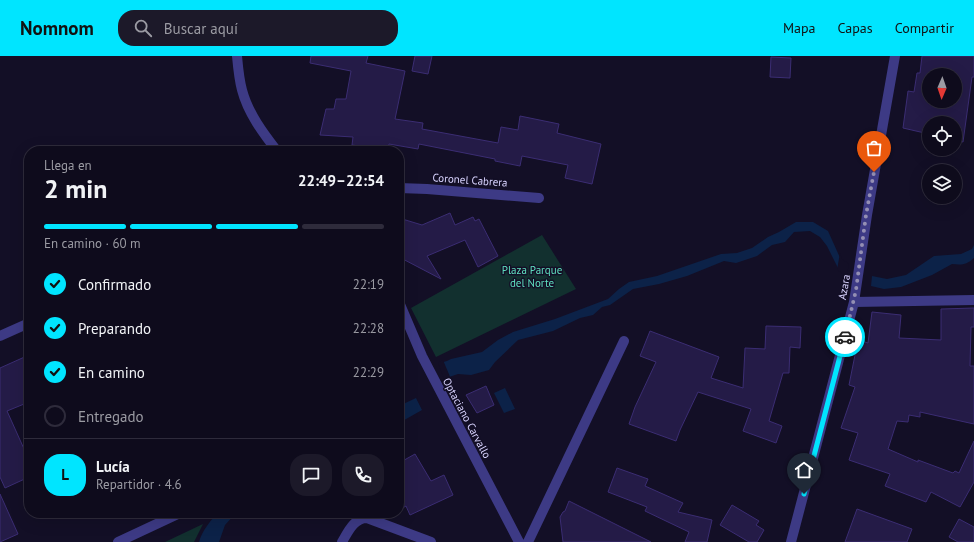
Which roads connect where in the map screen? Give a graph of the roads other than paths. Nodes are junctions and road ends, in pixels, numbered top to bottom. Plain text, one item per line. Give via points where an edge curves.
1 (237, 56) edge
2 (895, 56) edge
3 (273, 146) edge
4 (404, 188) edge
5 (539, 198) dead end
6 (974, 300) edge
7 (854, 302) junction
8 (404, 314) edge
9 (24, 325) edge
10 (0, 336) edge
11 (624, 341) dead end
12 (169, 518) edge
13 (118, 542) edge
14 (342, 542) edge
15 (431, 542) edge
16 (519, 542) edge
17 (528, 542) edge
18 (791, 542) edge

1 - 3 street via 242,90 251,112
2 - 7 street, Azara via 866,215
4 - 5 street, Coronel Cabrera
6 - 7 street
7 - 18 street, Azara
8 - 16 street, Optaciano Carvallo via 447,406
9 - 10 street
11 - 17 street
12 - 13 street
14 - 15 street via 353,525 363,518

